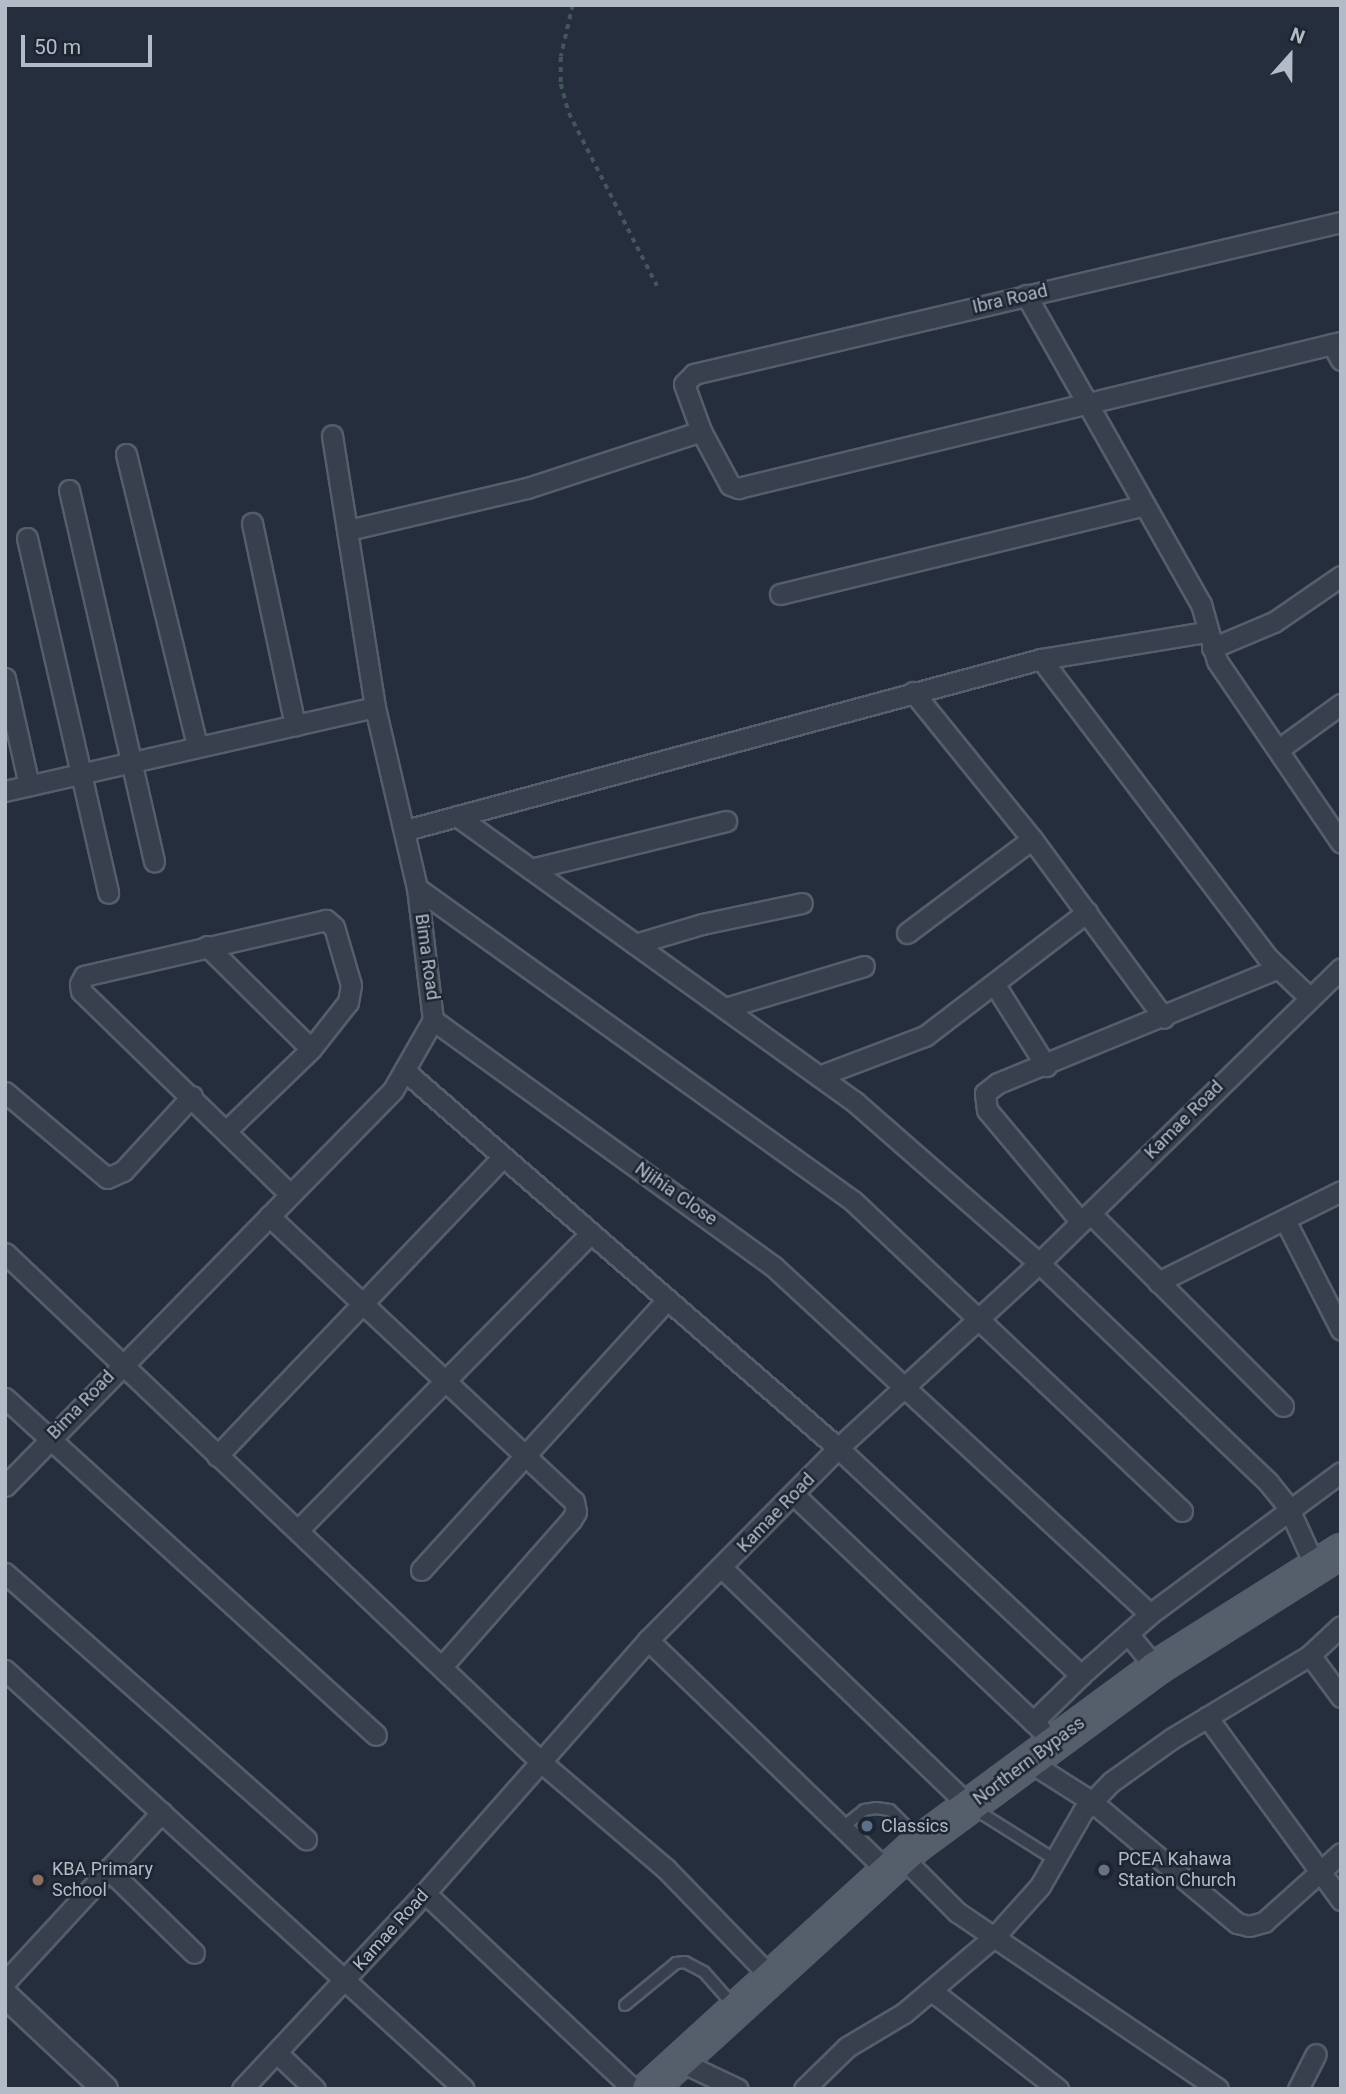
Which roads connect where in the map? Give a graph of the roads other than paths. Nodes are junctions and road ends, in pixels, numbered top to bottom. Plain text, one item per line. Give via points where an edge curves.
1 (1341, 222) edge
2 (1026, 295) junction
3 (1338, 348) edge
4 (1083, 401) junction
5 (701, 431) junction
6 (332, 435) dead end
7 (127, 454) dead end
8 (69, 490) dead end
9 (1144, 505) junction
10 (252, 523) dead end
11 (348, 530) junction
12 (27, 538) dead end
13 (1341, 576) edge
14 (780, 594) dead end
15 (1209, 640) junction
16 (1041, 659) junction
17 (5, 678) edge
18 (913, 692) junction
19 (1341, 704) edge
20 (376, 707) junction
21 (295, 724) junction
22 (197, 746) junction
23 (1279, 749) junction
24 (131, 762) junction
25 (81, 773) junction
26 (29, 785) junction
27 (5, 791) edge
28 (457, 816) junction
29 (726, 821) dead end
30 (406, 830) junction
31 (1032, 839) junction
32 (1341, 843) edge
33 (154, 861) dead end
34 (531, 869) junction
35 (417, 888) junction
36 (108, 893) dead end
37 (802, 903) dead end
38 (1087, 912) junction
39 (907, 933) dead end
40 (635, 944) junction
41 (207, 946) junction
42 (864, 966) dead end
43 (1278, 968) junction
44 (1341, 968) edge
45 (995, 985) junction
46 (1309, 997) junction
47 (725, 1008) junction
48 (1164, 1018) junction
49 (433, 1020) junction
50 (311, 1049) junction
51 (1046, 1066) junction
52 (406, 1072) junction
53 (820, 1076) junction
54 (5, 1092) edge
55 (192, 1096) junction
56 (228, 1129) junction
57 (501, 1159) junction
58 (1341, 1191) edge
59 (290, 1194) junction
60 (269, 1216) junction
61 (1086, 1218) junction
62 (1285, 1220) junction
63 (589, 1234) junction
64 (5, 1253) edge
65 (1039, 1263) junction
66 (1158, 1282) junction
67 (666, 1301) junction
68 (363, 1306) junction
69 (978, 1320) junction
70 (1341, 1331) edge
71 (121, 1364) junction
72 (444, 1382) junction
73 (903, 1386) junction
74 (5, 1398) edge
75 (1283, 1406) dead end
76 (49, 1439) junction
77 (838, 1448) junction
78 (216, 1456) junction
79 (524, 1456) junction
80 (1341, 1472) edge
81 (5, 1486) edge
82 (793, 1494) junction
83 (1288, 1507) junction
84 (1182, 1511) dead end
85 (299, 1529) junction
86 (1328, 1559) edge
87 (723, 1569) junction
88 (421, 1570) dead end
89 (5, 1573) edge
90 (1150, 1614) junction
91 (1341, 1626) edge
92 (1129, 1635) junction
93 (648, 1640) junction
94 (1310, 1655) junction
95 (443, 1665) junction
96 (1156, 1668) junction
97 (5, 1670) edge
98 (1081, 1675) junction
99 (1341, 1697) edge
100 (1207, 1717) junction
101 (1044, 1732) junction
102 (376, 1735) dead end
103 (1028, 1762) junction
104 (542, 1763) junction
105 (1091, 1801) junction
106 (969, 1806) junction
107 (162, 1812) junction
108 (842, 1828) junction
109 (306, 1839) dead end
110 (1341, 1853) edge
111 (903, 1856) junction
112 (1054, 1859) junction
113 (108, 1869) junction
114 (1318, 1872) junction
115 (425, 1893) junction
116 (1341, 1900) edge
117 (996, 1936) junction
118 (194, 1953) dead end
119 (771, 1977) junction
120 (5, 1982) edge
121 (344, 1982) junction
122 (932, 1991) junction
123 (5, 1995) edge
124 (625, 2005) dead end
125 (737, 2008) junction
126 (277, 2053) junction
127 (1317, 2054) dead end
128 (679, 2061) junction
129 (1193, 2082) edge
130 (91, 2084) edge
131 (242, 2089) edge
132 (315, 2089) edge
133 (464, 2089) edge
134 (633, 2089) edge
135 (649, 2089) edge
136 (738, 2089) edge
137 (804, 2089) edge
138 (1058, 2089) edge
139 (1218, 2089) edge
140 (1298, 2089) edge

1 - 2 street, Ibra Road
2 - 4 street
2 - 5 street, Ibra Road via 694,374 684,384
3 - 4 street
4 - 5 street via 738,488 730,485
4 - 9 street
5 - 11 street via 527,488
6 - 11 street, Bima Road
7 - 22 street
8 - 24 street
9 - 14 street
9 - 15 street via 1201,604
10 - 21 street
11 - 20 street, Bima Road
12 - 25 street
13 - 15 street via 1274,622
15 - 16 street
15 - 23 street
16 - 18 street
16 - 43 street
17 - 26 street
18 - 28 street
18 - 31 street
19 - 23 street
20 - 21 street
20 - 30 street, Bima Road
21 - 22 street
22 - 24 street
23 - 32 street
24 - 25 street
24 - 33 street
25 - 26 street
25 - 36 street
26 - 27 street
28 - 30 street
28 - 34 street
29 - 34 street
30 - 35 street, Bima Road
31 - 38 street
31 - 39 street
34 - 40 street
35 - 49 street, Bima Road
35 - 69 street via 853,1201
37 - 40 street via 702,923
38 - 45 street
38 - 48 street
40 - 47 street
41 - 50 street
41 - 50 street via 314,919 334,927 351,985 338,1017
41 - 55 street via 84,976 80,984 81,991
42 - 47 street
43 - 46 street
43 - 48 street
44 - 46 street, Kamae Road
45 - 51 street
45 - 53 street via 925,1036
46 - 61 street, Kamae Road
47 - 53 street
48 - 51 street
49 - 52 street, Bima Road
49 - 73 street, Njihia Close via 774,1266
50 - 56 street
51 - 61 street via 998,1083 983,1100
52 - 57 street
52 - 59 street, Bima Road
53 - 65 street
54 - 55 street via 107,1178 123,1171
55 - 56 street
56 - 59 street
57 - 63 street
57 - 68 street
58 - 62 street
59 - 60 street, Bima Road
60 - 68 street
60 - 71 street, Bima Road
61 - 65 street, Kamae Road
61 - 66 street
62 - 66 street
62 - 70 street
63 - 67 street
63 - 72 street
64 - 71 street
65 - 69 street, Kamae Road
65 - 83 street via 1268,1482
66 - 75 street
67 - 77 street
67 - 79 street
68 - 72 street
68 - 78 street
69 - 73 street, Kamae Road
69 - 84 street
71 - 76 street, Bima Road
71 - 78 street
72 - 79 street
72 - 85 street
73 - 77 street, Kamae Road
73 - 90 street, Njihia Close
74 - 76 street
76 - 81 street, Bima Road
76 - 102 street
77 - 82 street, Kamae Road
77 - 98 street
78 - 85 street
79 - 88 street
79 - 95 street via 574,1501 576,1512
80 - 83 street
82 - 87 street, Kamae Road
82 - 101 street
83 - 86 street
83 - 90 street
85 - 95 street
86 - 96 main road, Northern Bypass
87 - 93 street, Kamae Road
87 - 106 street
89 - 109 street
90 - 92 street
91 - 94 street
92 - 96 street
92 - 98 street
93 - 104 street, Kamae Road
93 - 108 street
94 - 99 street
94 - 100 street
95 - 104 street
96 - 101 main road, Northern Bypass
97 - 107 street
98 - 101 street
100 - 105 street via 1142,1759
100 - 114 street
101 - 103 main road, Northern Bypass
103 - 105 street
103 - 106 main road, Northern Bypass
104 - 115 street, Kamae Road
104 - 119 street via 666,1870
105 - 112 street
105 - 114 street via 1237,1923 1264,1922
106 - 111 main road, Northern Bypass
106 - 112 lane
107 - 113 street
107 - 121 street
108 - 111 street
108 - 111 lane via 864,1810 890,1810
110 - 114 street
111 - 117 street via 931,1890
111 - 119 main road, Northern Bypass
112 - 117 street via 1041,1886
113 - 118 street
113 - 120 street
114 - 116 street
115 - 121 street, Kamae Road
115 - 134 street
117 - 122 street
117 - 129 street
119 - 125 main road, Northern Bypass
121 - 126 street, Kamae Road
121 - 133 street
122 - 137 street via 847,2047
122 - 138 street
123 - 130 street
124 - 125 lane via 676,1963 685,1962 704,1972
125 - 128 main road, Northern Bypass
126 - 131 street, Kamae Road
126 - 132 street
127 - 140 street
128 - 135 main road, Northern Bypass
128 - 136 street
129 - 139 street

